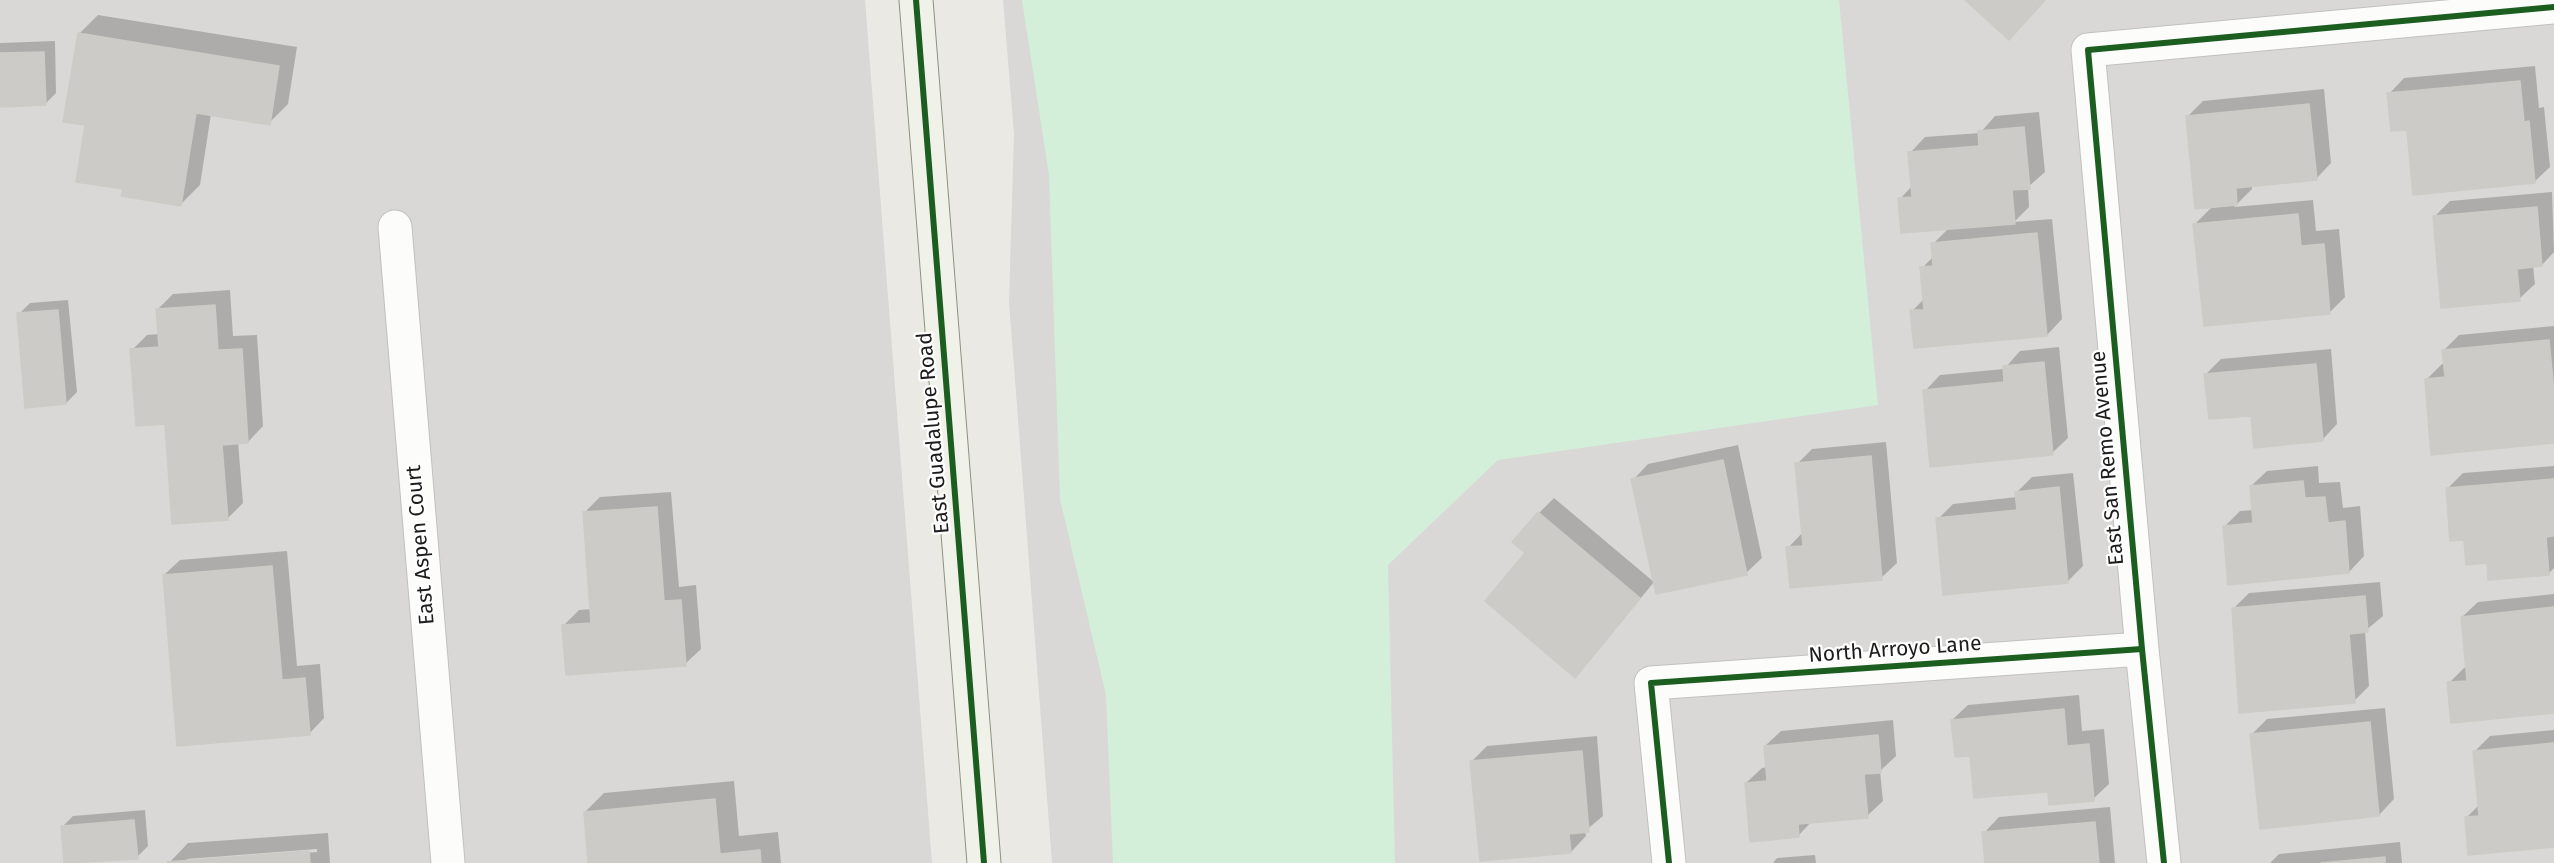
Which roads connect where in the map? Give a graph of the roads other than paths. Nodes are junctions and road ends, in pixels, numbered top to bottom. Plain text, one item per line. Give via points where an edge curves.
1 (916, 0) edge
2 (2554, 7) edge
3 (395, 227) dead end
4 (2142, 649) junction
5 (448, 863) edge
6 (984, 863) edge
7 (1669, 863) edge
8 (2164, 863) edge

1 - 6 main road, East Guadalupe Road
2 - 4 street, East San Remo Avenue via 2088,50
3 - 5 street, East Aspen Court
4 - 7 street, North Arroyo Lane via 1651,683
4 - 8 street, East San Remo Avenue

